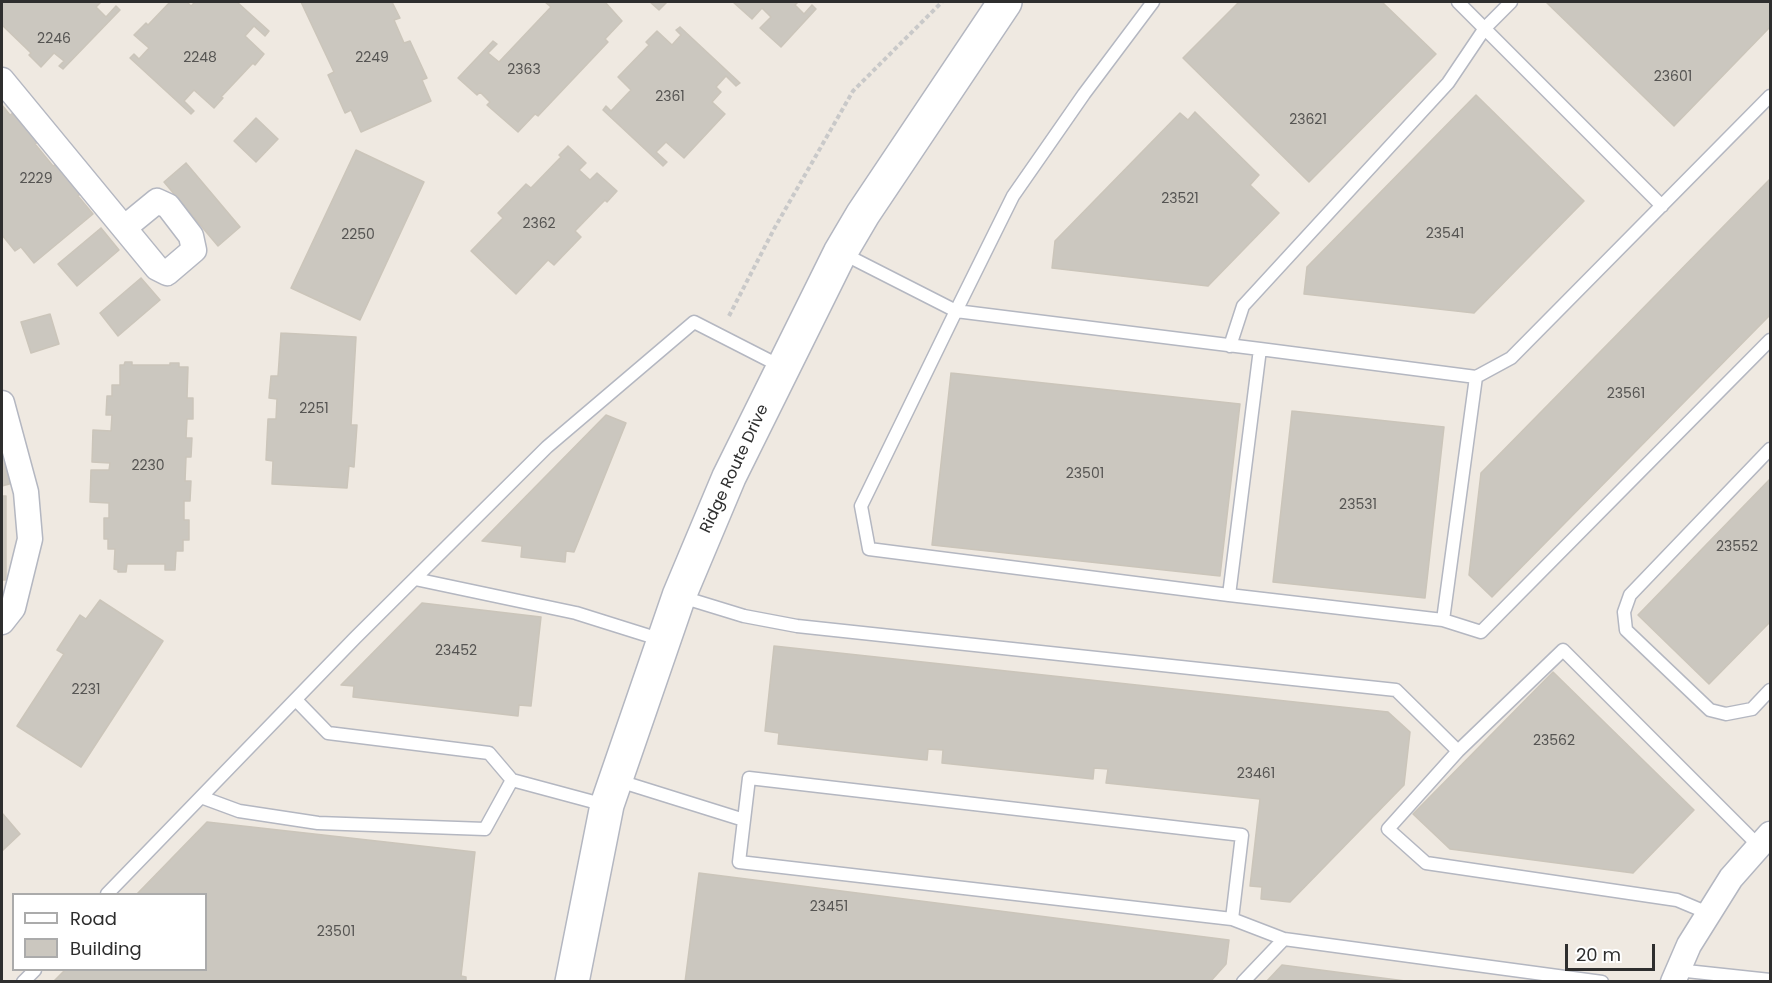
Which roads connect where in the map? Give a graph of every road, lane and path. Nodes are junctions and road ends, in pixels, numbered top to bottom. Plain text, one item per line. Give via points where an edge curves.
1 (942, 2) edge
2 (1005, 2) edge
3 (1153, 2) edge
4 (1458, 2) edge
5 (1511, 2) edge
6 (1485, 28) junction
7 (2, 80) edge
8 (1770, 96) edge
9 (1662, 206) junction
10 (124, 228) dead end
11 (840, 253) junction
12 (956, 311) junction
13 (720, 335) junction
14 (1770, 340) edge
15 (1230, 346) junction
16 (1260, 350) junction
17 (783, 367) junction
18 (1476, 376) junction
19 (2, 403) edge
20 (1770, 449) edge
21 (415, 579) junction
22 (1229, 595) junction
23 (679, 596) junction
24 (1443, 620) junction
25 (2, 622) edge
26 (663, 641) junction
27 (1770, 690) edge
28 (296, 700) junction
29 (1458, 751) junction
30 (512, 780) junction
31 (611, 792) junction
32 (201, 797) junction
33 (744, 820) junction
34 (1765, 840) edge
35 (108, 893) edge
36 (1708, 913) junction
37 (1232, 919) junction
38 (1284, 939) junction
39 (1675, 976) edge
40 (1770, 980) edge
41 (572, 981) edge
42 (1243, 981) edge
43 (1602, 981) edge

1 - 13 path via 853,91
2 - 11 main road, Ridge Route Drive
3 - 12 lane via 1013,196
4 - 6 lane
5 - 6 lane
6 - 9 lane
6 - 15 lane via 1448,83 1243,306
7 - 10 street
8 - 9 lane
9 - 18 lane via 1511,358
11 - 12 lane
11 - 17 main road, Ridge Route Drive
12 - 15 lane
12 - 22 lane via 861,506 869,549
13 - 17 lane
13 - 21 lane via 694,322 547,447
14 - 24 lane via 1481,632
15 - 16 lane
16 - 18 lane
16 - 22 lane
17 - 23 main road, Ridge Route Drive via 729,477
18 - 24 lane
19 - 25 street via 26,492 30,539 13,608
20 - 27 lane via 1630,595 1624,612 1626,630 1710,710 1726,714 1752,708
21 - 26 lane via 576,613
21 - 28 lane
22 - 24 lane
23 - 26 main road, Ridge Route Drive
23 - 29 lane via 744,616 797,626 1396,690
26 - 31 main road, Ridge Route Drive
28 - 30 lane via 328,734 489,753
28 - 32 lane
29 - 34 lane via 1563,650
29 - 36 lane via 1388,829 1426,863 1677,900
30 - 31 lane
30 - 32 lane via 485,829 318,823 239,812
31 - 33 lane
31 - 41 main road, Ridge Route Drive
32 - 35 lane
33 - 37 lane via 739,862
33 - 37 lane via 749,778 1242,835
34 - 36 street via 1731,878
36 - 39 street
37 - 38 lane
38 - 42 lane
38 - 43 lane
39 - 40 lane

